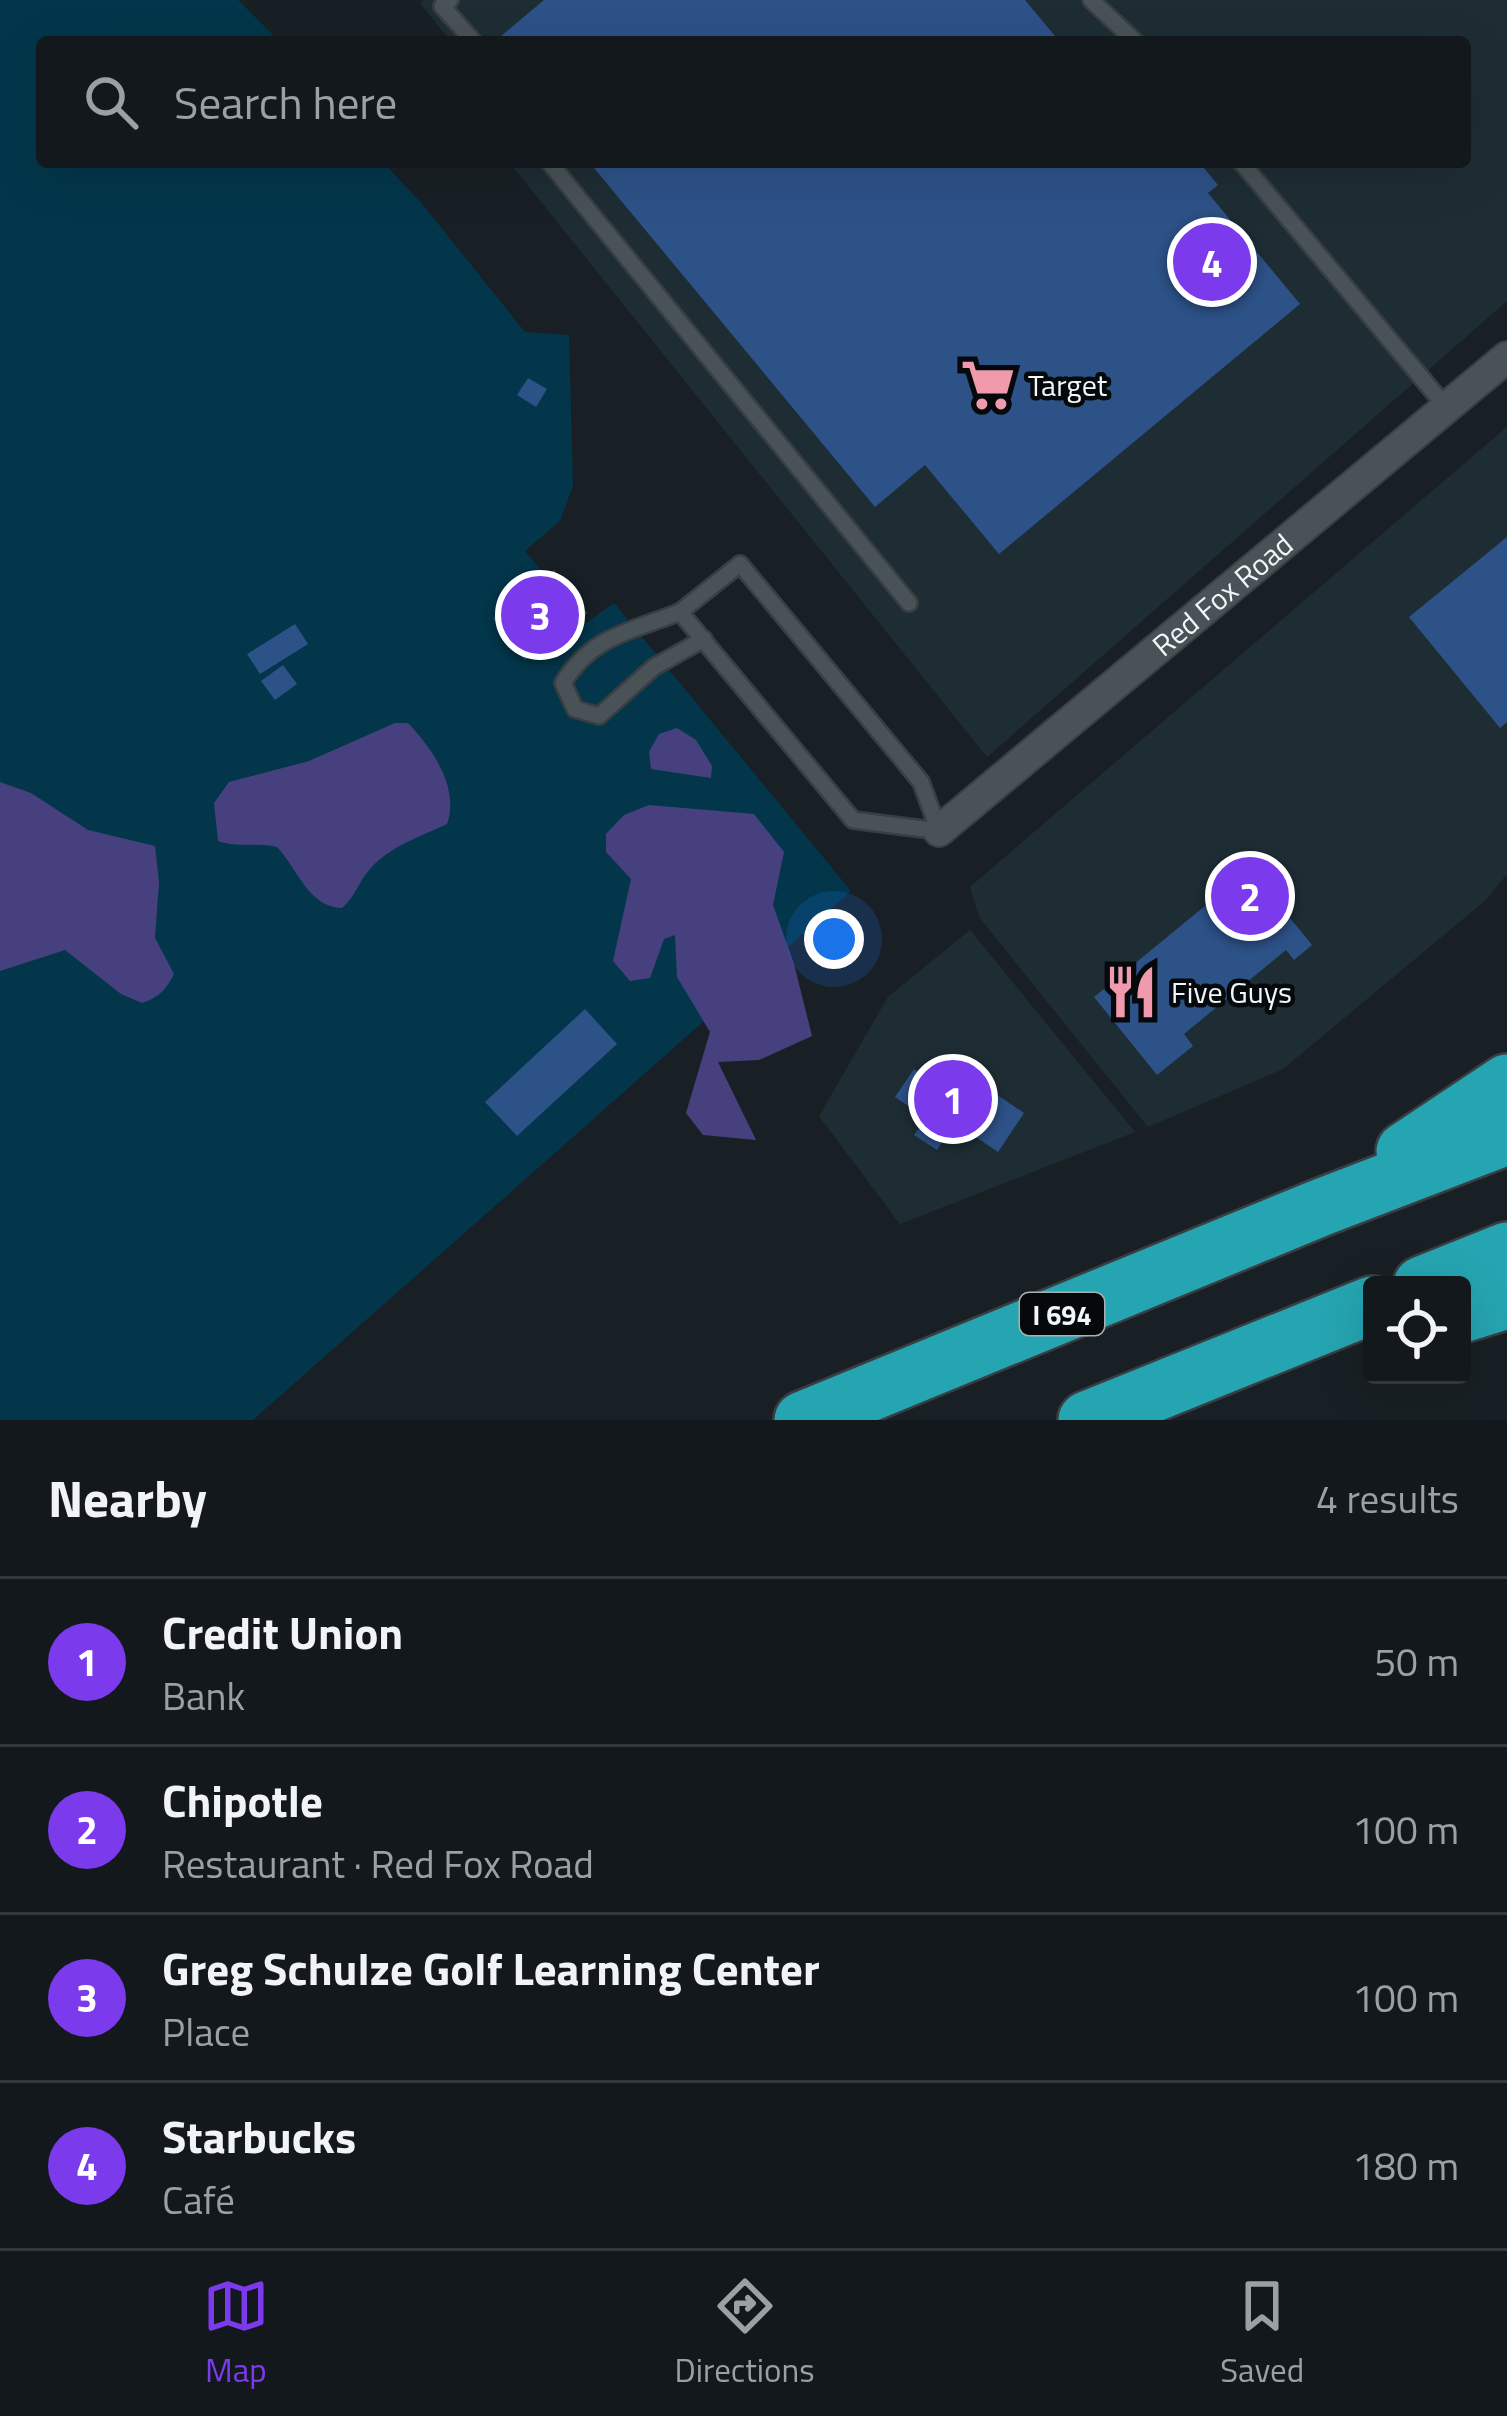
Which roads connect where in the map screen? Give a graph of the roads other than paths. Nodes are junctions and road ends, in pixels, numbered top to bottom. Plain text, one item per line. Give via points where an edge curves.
1 (450, 0) edge
2 (1091, 0) edge
3 (468, 36) edge
4 (1130, 36) edge
5 (554, 168) edge
6 (1246, 168) edge
7 (1507, 357) edge
8 (1446, 407) junction
9 (909, 603) dead end
10 (680, 612) junction
11 (704, 639) junction
12 (939, 831) junction
13 (1507, 1083) edge
14 (1507, 1136) edge
15 (1322, 1207) junction
16 (1507, 1251) edge
17 (1444, 1276) edge
18 (1507, 1300) edge
19 (1363, 1309) edge
20 (1471, 1310) edge
21 (1363, 1342) edge
22 (1096, 1416) edge
23 (803, 1420) edge

1 - 3 lane via 442,6
2 - 4 lane
5 - 9 lane
6 - 8 lane
7 - 8 street, Red Fox Road
8 - 12 street, Red Fox Road
10 - 11 lane
10 - 11 lane via 578,658 563,683 574,710 599,716 654,667
10 - 12 lane via 740,564 921,782
11 - 12 lane via 853,820
13 - 15 highway
14 - 15 highway, I 694
15 - 23 highway, I 694
16 - 17 highway
18 - 20 highway
19 - 22 highway
21 - 22 highway

